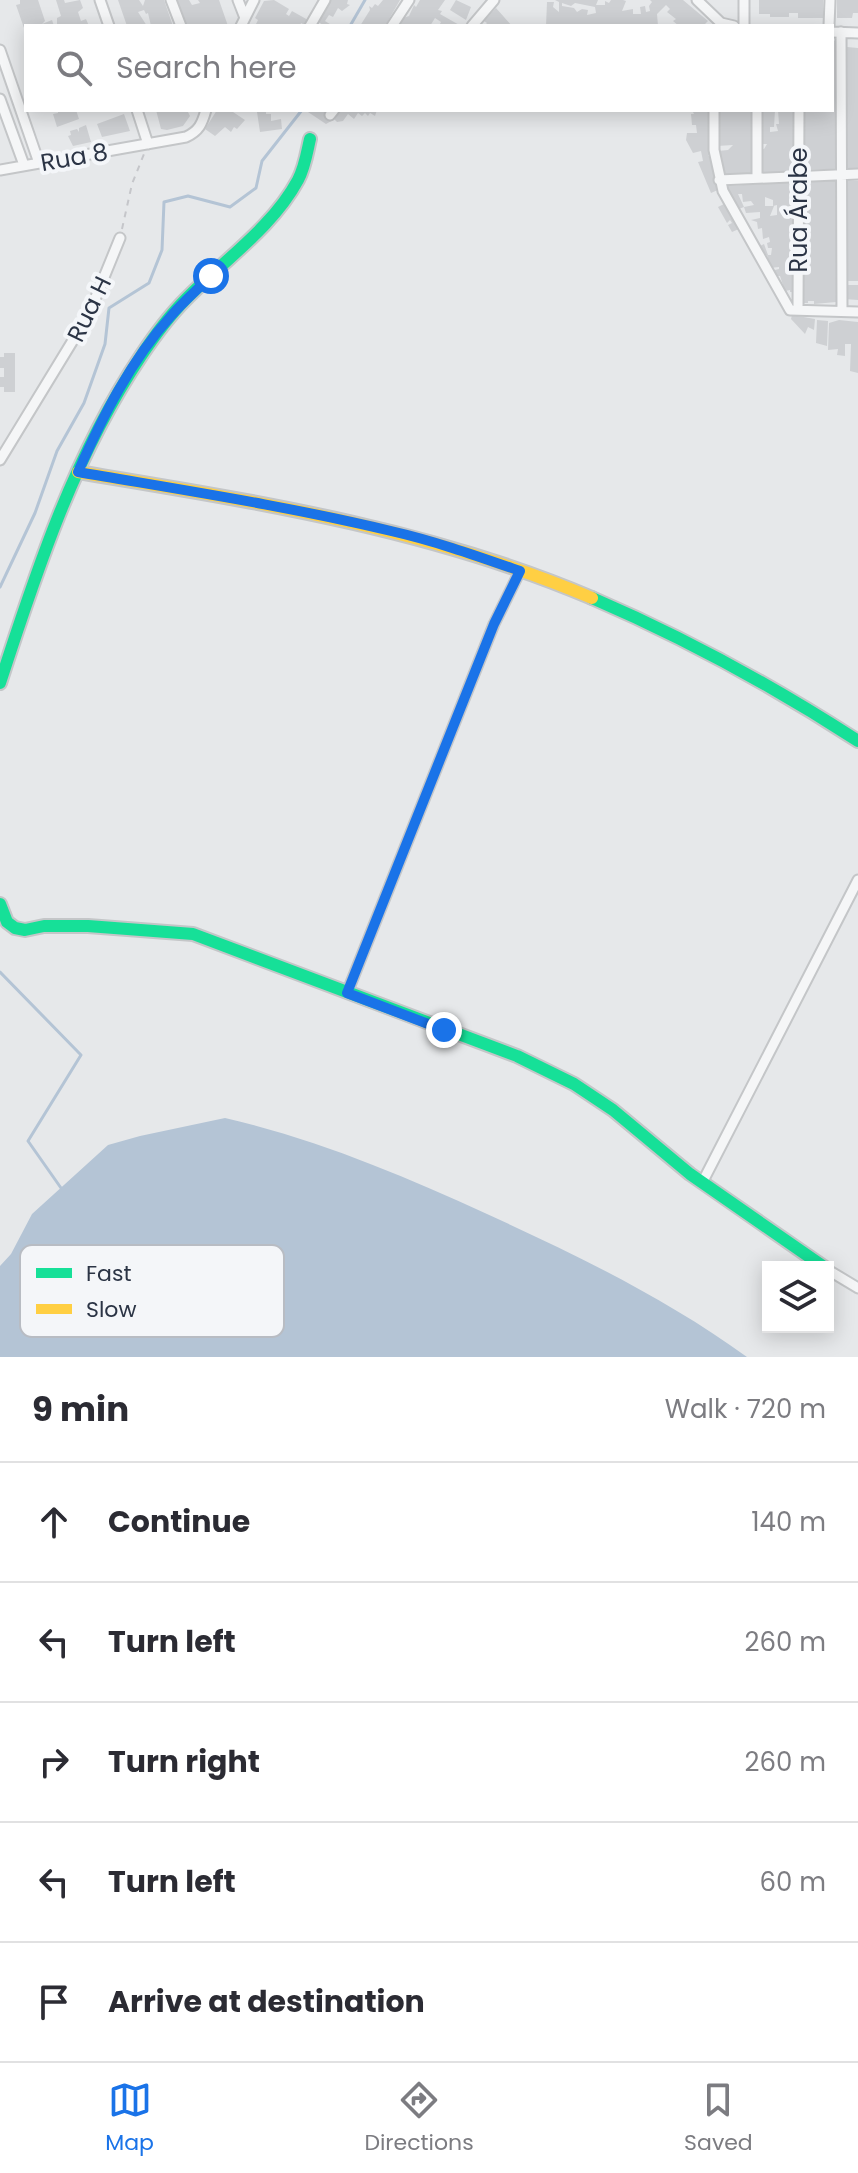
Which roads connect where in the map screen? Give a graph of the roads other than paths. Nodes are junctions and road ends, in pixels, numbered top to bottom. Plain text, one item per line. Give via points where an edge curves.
1 (100, 0) edge
2 (171, 0) edge
3 (238, 0) edge
4 (254, 0) edge
5 (325, 0) edge
6 (409, 0) edge
7 (494, 0) edge
8 (697, 0) edge
9 (744, 0) edge
10 (830, 0) edge
11 (243, 22) edge
12 (108, 24) edge
13 (180, 24) edge
14 (311, 24) edge
15 (393, 24) edge
16 (474, 24) edge
17 (720, 24) edge
18 (744, 24) edge
19 (829, 24) edge
20 (837, 32) edge
21 (858, 33) edge
22 (0, 50) edge
23 (0, 99) edge
24 (138, 112) edge
25 (205, 112) edge
26 (714, 112) edge
27 (757, 112) edge
28 (799, 112) edge
29 (310, 139) dead end
30 (148, 144) junction
31 (39, 163) junction
32 (24, 165) junction
33 (0, 170) edge
34 (842, 174) junction
35 (858, 174) edge
36 (798, 175) junction
37 (757, 177) junction
38 (719, 180) junction
39 (120, 238) road end
40 (794, 310) junction
41 (842, 311) junction
42 (858, 312) edge
43 (0, 460) edge
44 (78, 472) junction
45 (520, 571) junction
46 (0, 683) edge
47 (858, 741) edge
48 (858, 880) edge
49 (0, 904) edge
50 (347, 993) junction
51 (702, 1183) junction
52 (816, 1261) edge
53 (834, 1273) edge
54 (858, 1288) edge

1 - 12 street
2 - 13 street
3 - 11 street
4 - 11 street
5 - 14 street
6 - 15 street
7 - 16 street
8 - 17 street
9 - 18 street
10 - 19 street
20 - 21 street
20 - 34 street
22 - 31 street
23 - 32 street
24 - 30 street
25 - 30 street, Rua 8 via 196,133
26 - 38 street
27 - 37 street
28 - 36 street, Rua Árabe
29 - 44 street via 299,178 253,238 170,317 139,359
30 - 31 street, Rua 8
31 - 32 street, Rua 8
32 - 33 street, Rua 8
34 - 35 street
34 - 36 street
34 - 41 street
36 - 37 street
36 - 40 street, Rua Árabe
37 - 38 street
38 - 40 street
39 - 43 street, Rua H via 89,314
40 - 41 street
41 - 42 street
44 - 45 street via 392,531
44 - 46 street
45 - 47 street via 705,649
45 - 50 street
48 - 51 street
49 - 50 street via 15,928 88,926 193,934
50 - 51 street via 551,1072 613,1110
51 - 52 street
53 - 54 street

